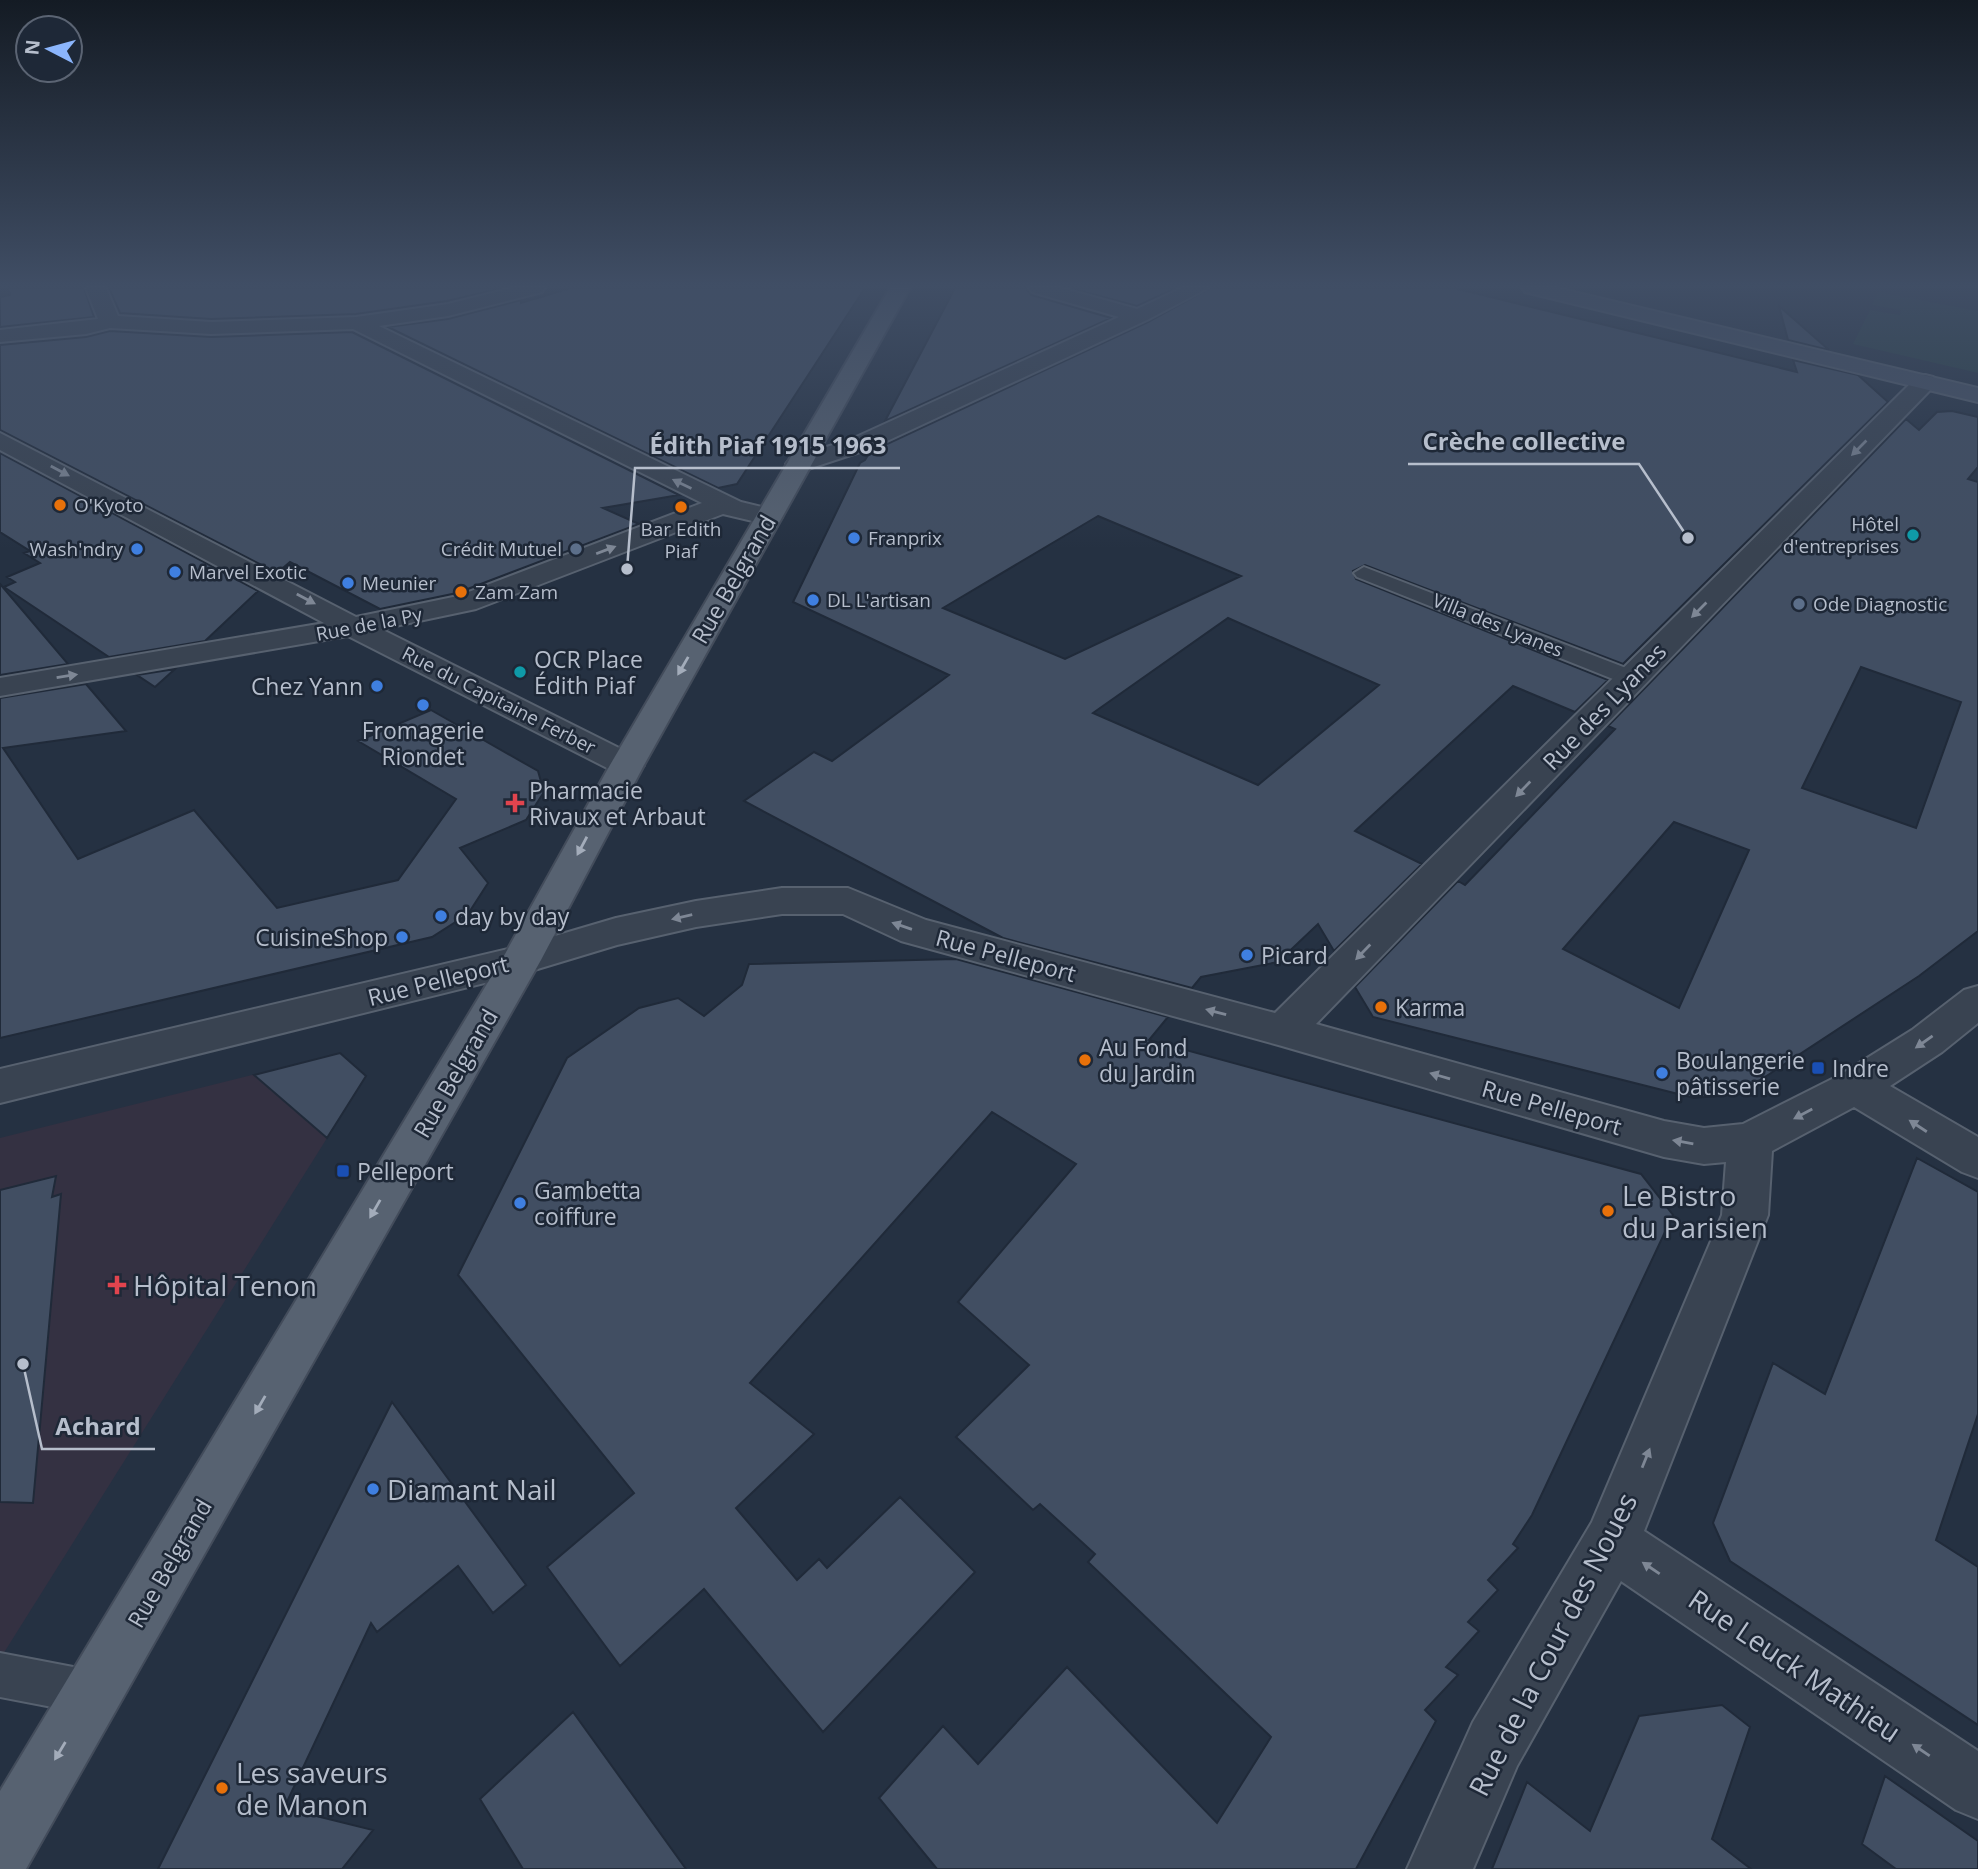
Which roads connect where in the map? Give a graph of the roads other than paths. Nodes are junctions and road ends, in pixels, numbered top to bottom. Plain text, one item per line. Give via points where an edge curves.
1 (462, 375) edge
2 (850, 375) edge
3 (1011, 375) edge
4 (1897, 375) edge
5 (1925, 382) junction
6 (1978, 395) edge
7 (0, 440) edge
8 (799, 464) junction
9 (724, 504) junction
10 (769, 517) junction
11 (1364, 573) dead end
12 (355, 628) junction
13 (1631, 678) junction
14 (0, 687) edge
15 (626, 765) junction
16 (521, 960) junction
17 (1978, 1001) edge
18 (1282, 1030) junction
19 (0, 1086) edge
20 (1856, 1087) junction
21 (1750, 1142) junction
22 (1978, 1159) edge
23 (1612, 1542) junction
24 (0, 1675) edge
25 (94, 1693) junction
26 (1978, 1788) edge
27 (0, 1852) edge
28 (1440, 1869) edge

9 -> 1 street
2 - 8 main road, Rue Belgrand
3 - 8 street via 863,443
4 - 5 street
5 - 6 street
5 -> 13 street, Rue des Lyanes
7 -> 12 street, Rue du Capitaine Ferber
8 - 10 main road, Rue Belgrand
9 - 10 street
12 -> 9 street, Rue de la Py via 466,603
10 -> 15 main road, Rue Belgrand
11 - 13 lane, Villa des Lyanes
14 -> 12 street, Rue de la Py
12 - 15 street, Rue du Capitaine Ferber
13 -> 18 street, Rue des Lyanes
15 -> 16 main road, Rue Belgrand
18 -> 16 street, Rue Pelleport via 915,931 848,901 782,901 696,914
16 - 19 street, Rue Pelleport
16 -> 25 main road, Rue Belgrand
17 -> 20 street, Rue Pelleport
21 -> 18 street, Rue Pelleport via 1704,1146 1664,1139
20 -> 21 street, Rue Pelleport
22 -> 20 street
23 -> 21 street, Rue de la Cour des Noues via 1745,1215
26 -> 23 street, Rue Leuck Mathieu
23 - 28 street, Rue de la Cour des Noues via 1496,1744
24 - 25 lane
25 -> 27 main road, Rue Belgrand

